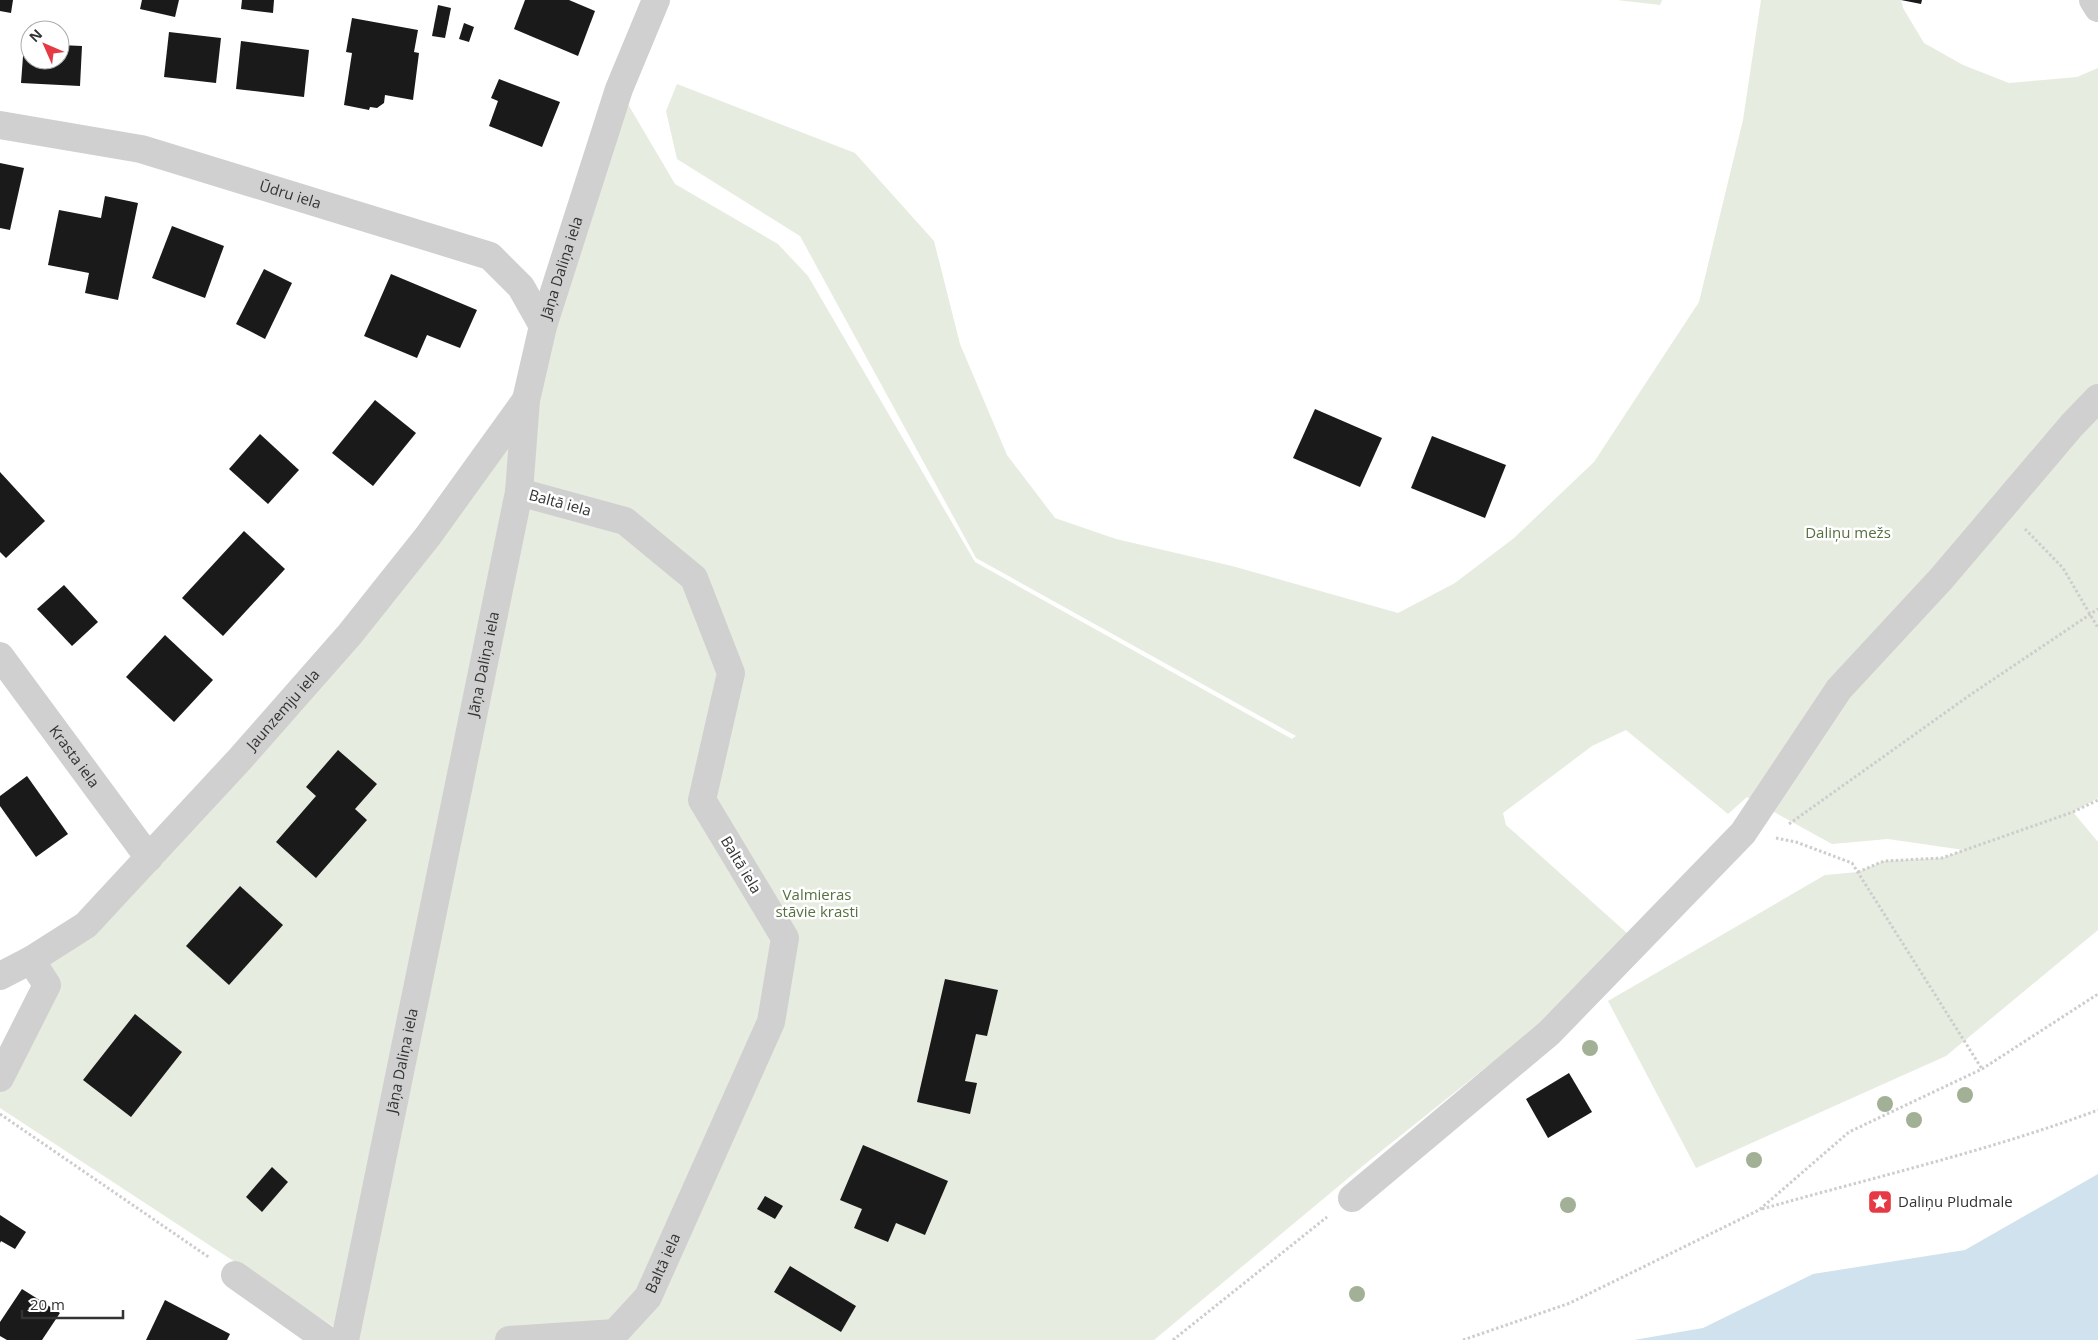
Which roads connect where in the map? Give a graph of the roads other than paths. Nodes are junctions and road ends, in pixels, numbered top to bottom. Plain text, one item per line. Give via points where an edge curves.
1 (656, 0) edge
2 (2093, 0) edge
3 (2098, 8) edge
4 (0, 125) edge
5 (543, 326) junction
6 (2098, 398) edge
7 (526, 400) junction
8 (519, 492) junction
9 (0, 656) edge
10 (149, 858) junction
11 (31, 960) junction
12 (0, 976) edge
13 (0, 1078) edge
14 (1352, 1198) road end
15 (235, 1275) road end
16 (327, 1340) edge
17 (345, 1340) edge
18 (509, 1340) edge

1 - 5 street, Jāņa Daliņa iela via 619,89
2 - 3 street
4 - 5 street, Ūdru iela via 141,148 490,256 521,287
5 - 7 street, Jāņa Daliņa iela
6 - 14 street via 1941,579 1839,689 1743,833 1549,1033
7 - 8 street, Jāņa Daliņa iela
7 - 10 street, Jaunzemju iela via 428,536 350,634
8 - 17 street, Jāņa Daliņa iela
8 - 18 street, Baltā iela via 625,521 694,578 731,673 702,800 786,938 771,1022 648,1297 615,1333
9 - 10 street, Krasta iela
10 - 11 street, Jaunzemju iela via 86,925
11 - 12 street, Jaunzemju iela
11 - 13 street via 47,985
15 - 16 street

